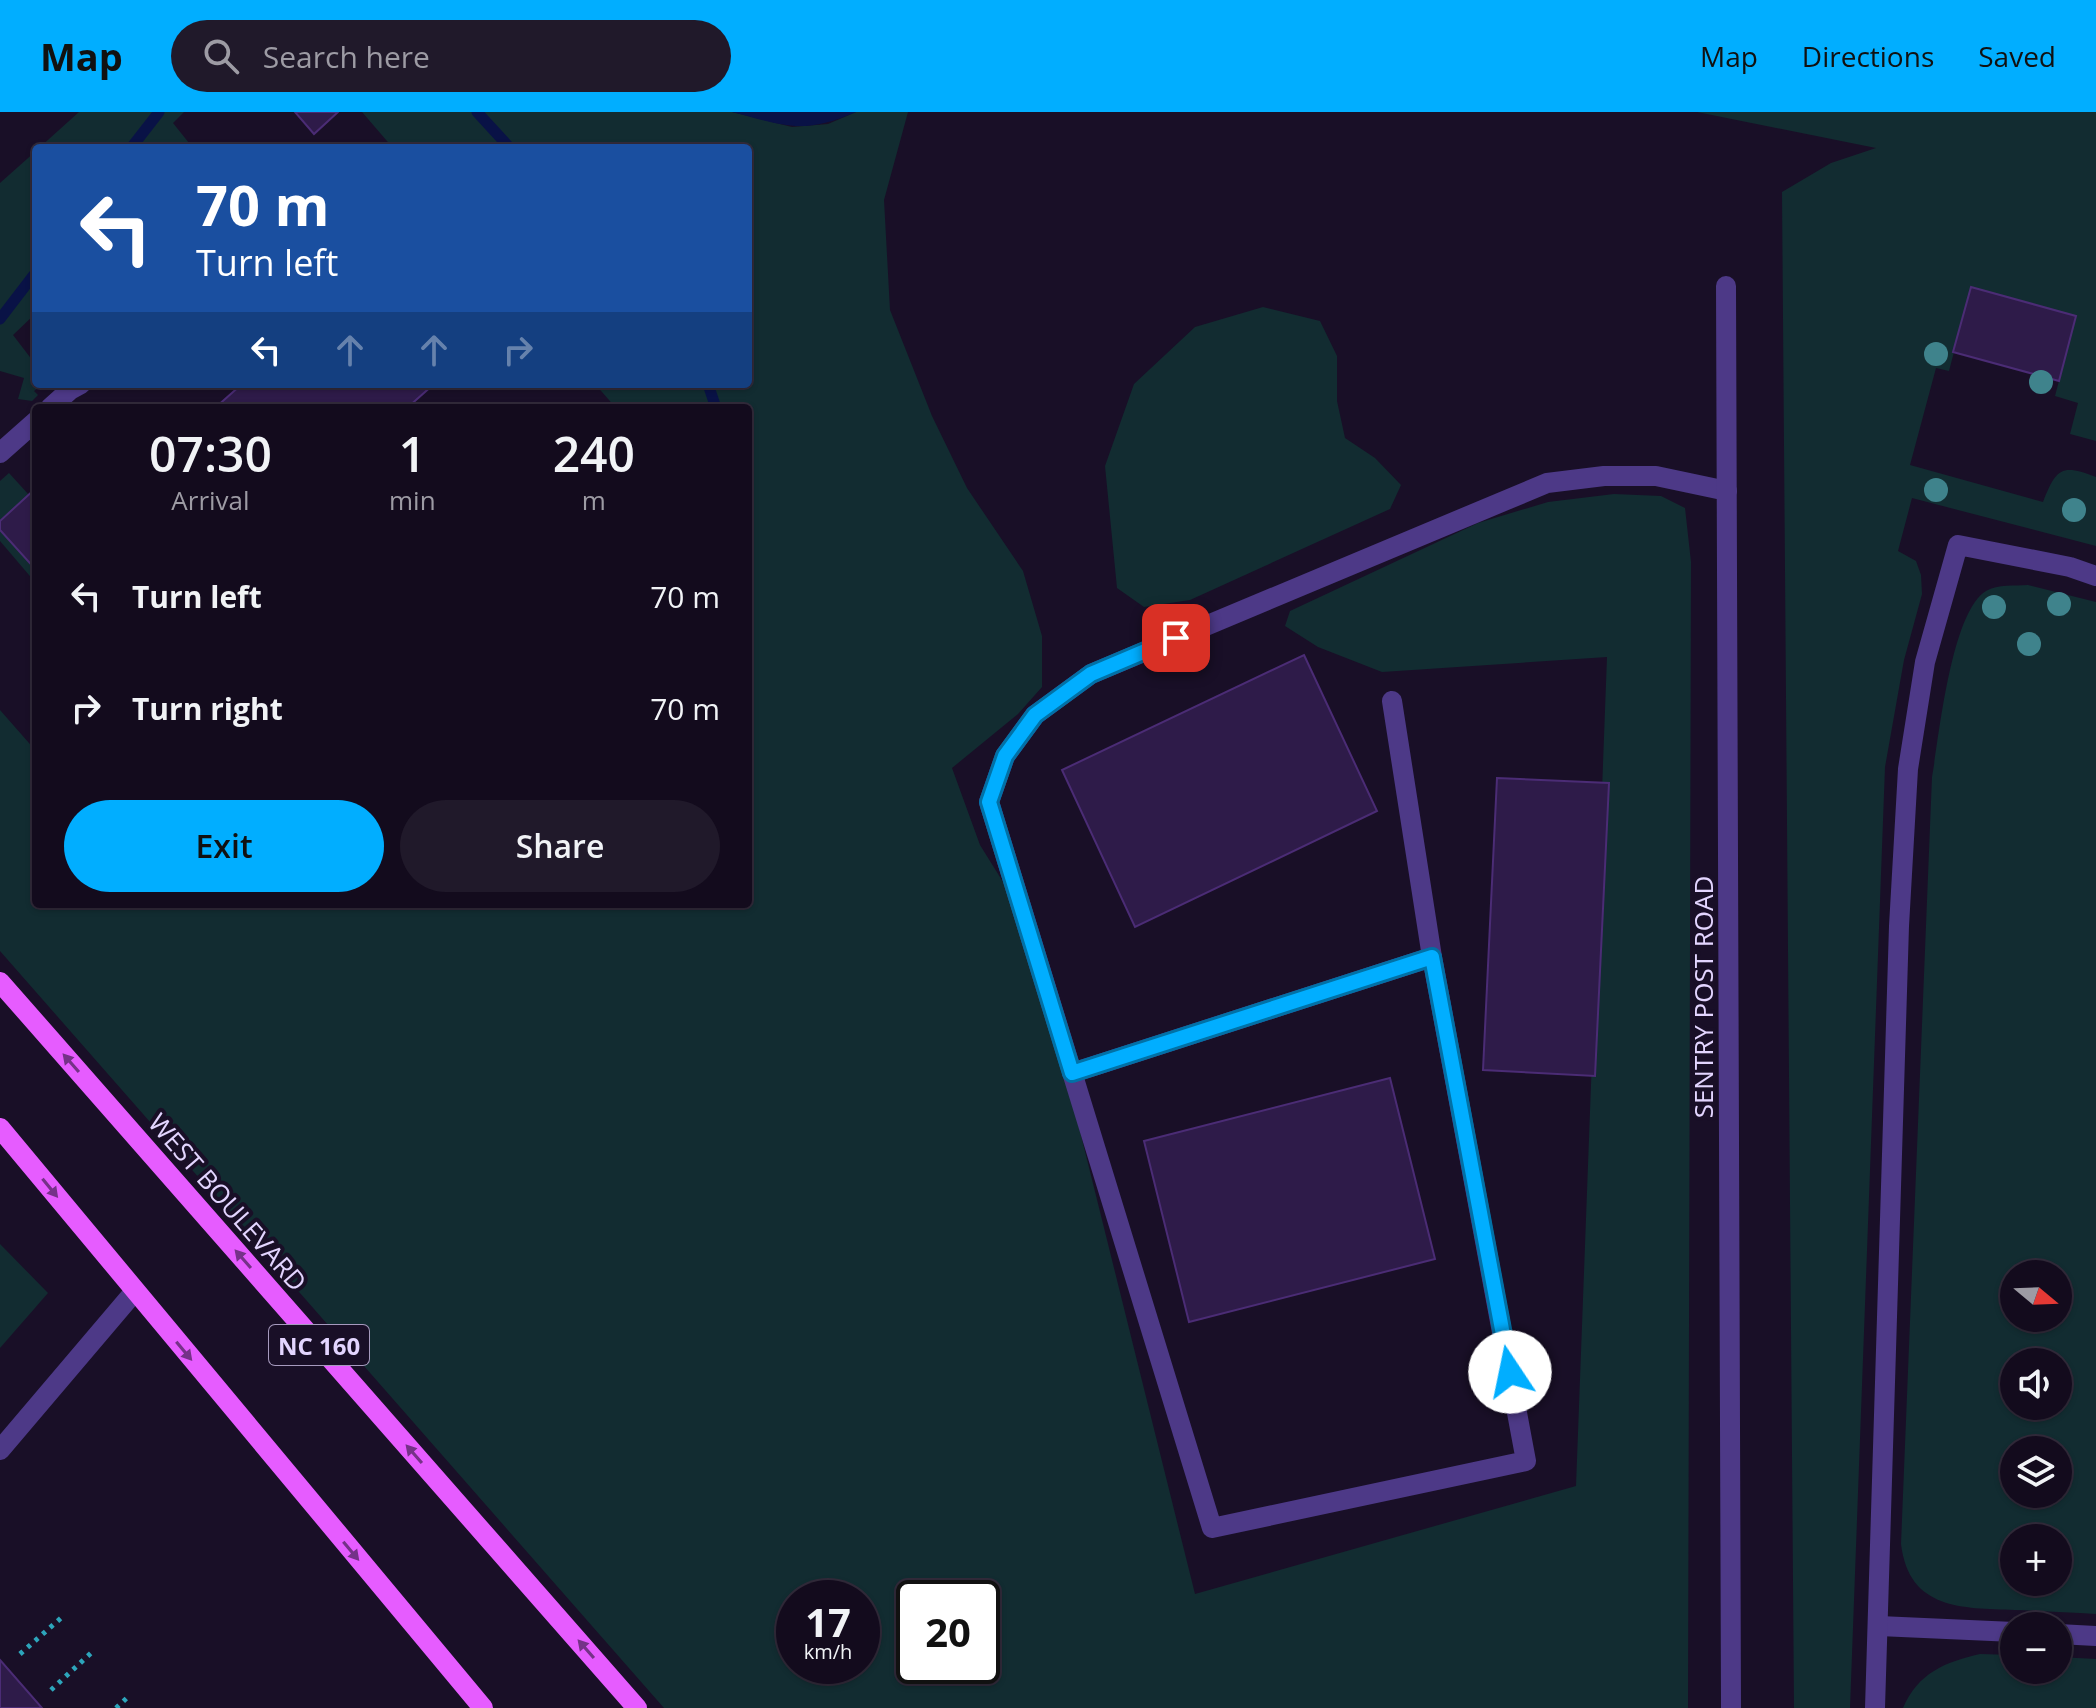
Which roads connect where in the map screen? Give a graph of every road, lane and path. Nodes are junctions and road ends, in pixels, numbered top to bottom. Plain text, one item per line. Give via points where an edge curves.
1 (1726, 286) dead end
2 (74, 388) edge
3 (54, 404) edge
4 (32, 425) edge
5 (0, 453) edge
6 (1727, 491) junction
7 (2096, 576) edge
8 (1392, 701) dead end
9 (1432, 957) junction
10 (0, 982) edge
11 (1072, 1073) junction
12 (0, 1128) edge
13 (135, 1291) junction
14 (0, 1450) edge
15 (61, 1618) dead end
16 (1879, 1626) junction
17 (2000, 1631) edge
18 (2072, 1635) edge
19 (2096, 1636) edge
20 (91, 1653) dead end
21 (20, 1654) dead end
22 (51, 1690) dead end
23 (129, 1696) dead end
24 (116, 1708) edge
25 (483, 1708) edge
26 (637, 1708) edge
27 (1731, 1708) edge
28 (1875, 1708) edge

1 - 6 street, SENTRY POST ROAD
2 - 3 street
4 - 5 street
6 - 11 street via 1656,476 1547,483 1091,674 1035,715 1005,756 989,802
6 - 27 street, SENTRY POST ROAD
7 - 16 street via 1958,545 1925,662 1908,769 1899,926
8 - 9 street
9 - 11 street
9 - 11 street via 1526,1461 1212,1528
26 -> 10 main road, WEST BOULEVARD / NC 160
12 -> 13 main road
13 - 14 street
13 -> 25 main road
15 - 21 path
16 - 17 street
16 - 28 street
18 - 19 street
20 - 22 path
23 - 24 path

